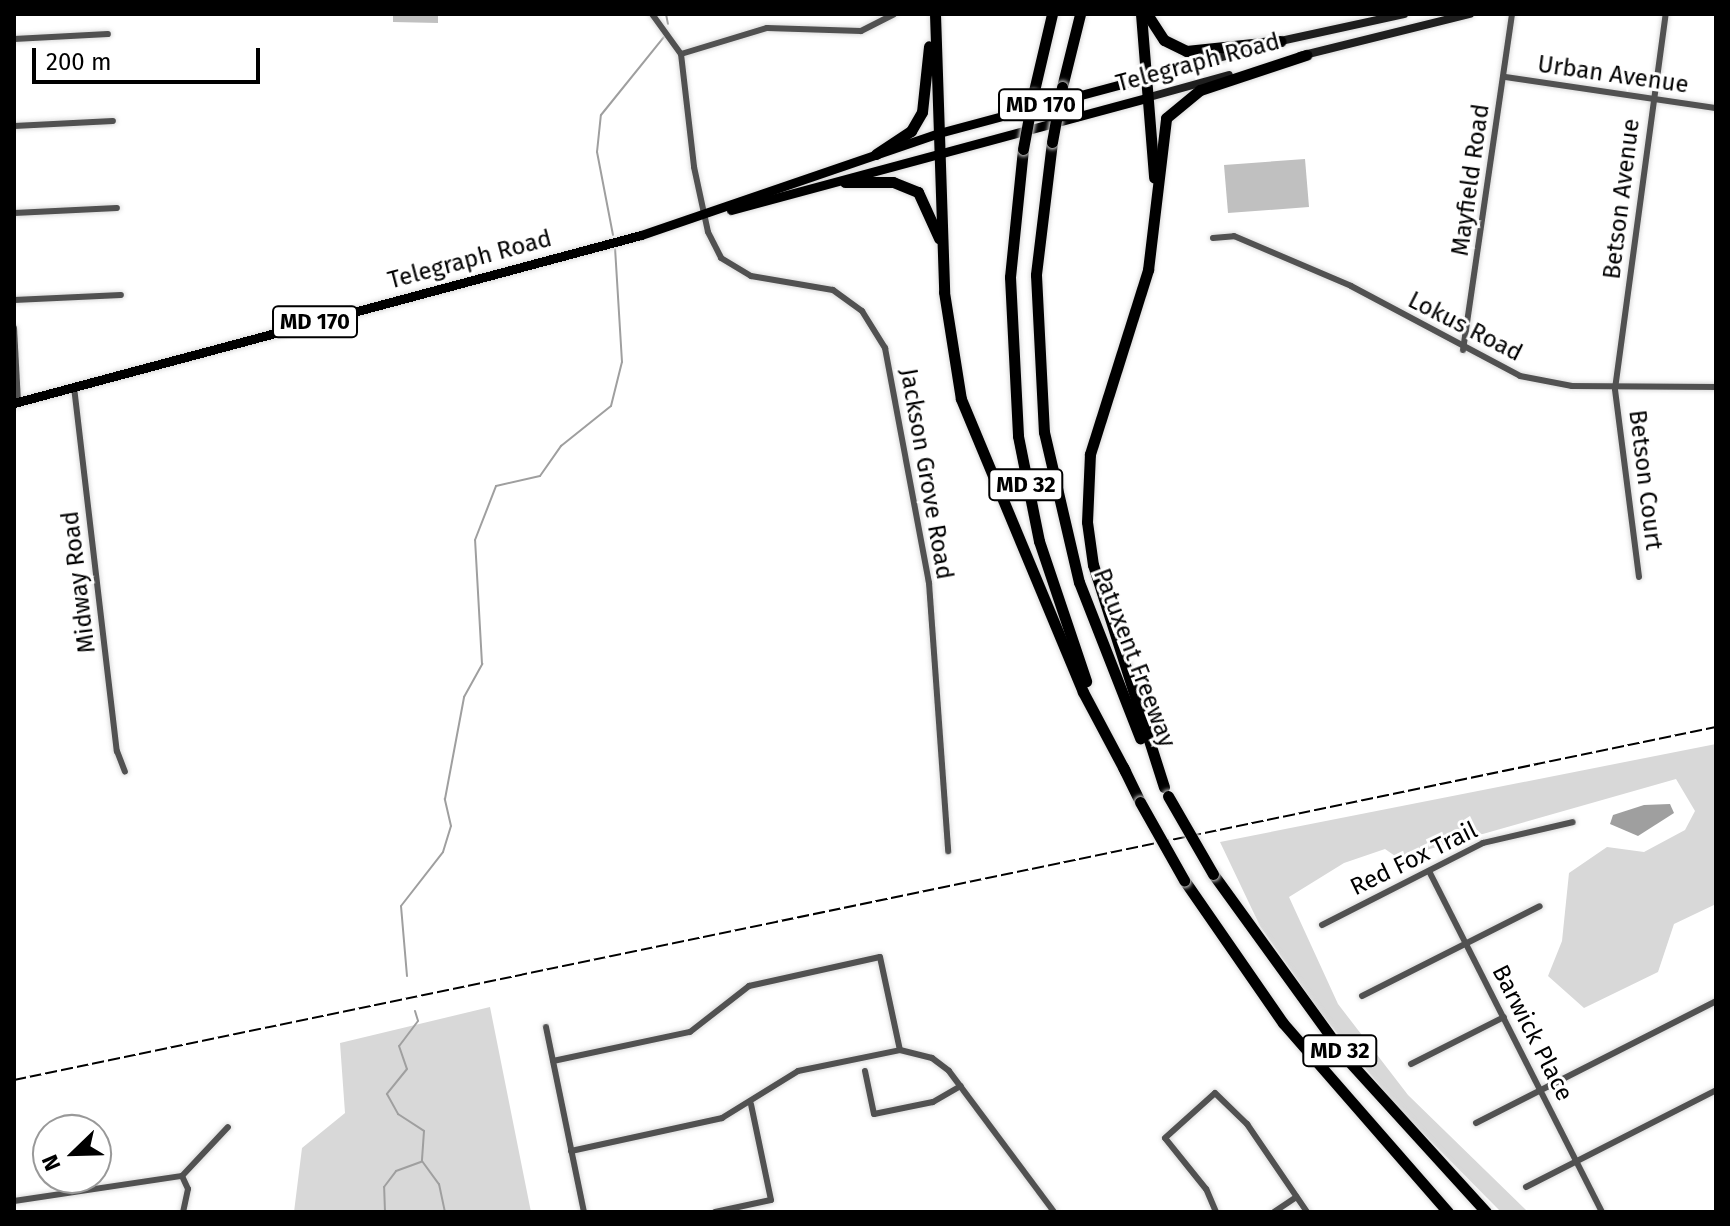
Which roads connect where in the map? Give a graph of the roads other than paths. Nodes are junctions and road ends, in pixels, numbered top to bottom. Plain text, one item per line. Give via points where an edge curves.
1 (652, 14) edge
2 (894, 14) edge
3 (934, 14) edge
4 (1052, 14) edge
5 (1080, 14) edge
6 (1141, 14) edge
7 (1147, 14) edge
8 (1404, 14) edge
9 (1470, 14) edge
10 (1512, 14) edge
11 (1666, 14) edge
12 (108, 34) dead end
13 (14, 39) edge
14 (1280, 41) junction
15 (681, 54) junction
16 (1306, 55) junction
17 (1505, 77) junction
18 (1144, 78) junction
19 (1145, 98) junction
20 (1653, 99) junction
21 (1716, 108) edge
22 (113, 121) dead end
23 (14, 126) edge
24 (939, 133) junction
25 (939, 153) junction
26 (876, 154) junction
27 (845, 182) junction
28 (117, 208) dead end
29 (14, 213) edge
30 (1156, 213) junction
31 (704, 216) junction
32 (1213, 238) dead end
33 (943, 254) junction
34 (121, 295) dead end
35 (14, 300) edge
36 (14, 328) edge
37 (1463, 350) junction
38 (74, 387) junction
39 (1716, 387) edge
40 (1615, 389) junction
41 (16, 403) edge
42 (1639, 577) dead end
43 (1125, 771) junction
44 (125, 772) dead end
45 (1166, 791) junction
46 (1573, 822) dead end
47 (948, 851) dead end
48 (1429, 871) junction
49 (1540, 906) dead end
50 (1322, 925) dead end
51 (1467, 943) junction
52 (1362, 996) dead end
53 (1716, 1001) edge
54 (1504, 1017) junction
55 (546, 1027) dead end
56 (900, 1050) junction
57 (553, 1061) junction
58 (1411, 1064) dead end
59 (865, 1071) dead end
60 (961, 1086) junction
61 (1541, 1090) junction
62 (1716, 1090) edge
63 (751, 1104) junction
64 (1476, 1123) dead end
65 (228, 1127) dead end
66 (571, 1151) junction
67 (1576, 1161) junction
68 (182, 1176) junction
69 (1526, 1187) dead end
70 (1296, 1197) junction
71 (14, 1201) edge
72 (183, 1212) edge
73 (584, 1212) edge
74 (715, 1212) edge
75 (1054, 1212) edge
76 (1216, 1212) edge
77 (1274, 1212) edge
78 (1307, 1212) edge
79 (1448, 1212) edge
80 (1486, 1212) edge
81 (1602, 1212) edge

1 - 15 street
2 - 15 street via 861,31 767,28
3 - 24 highway
3 - 26 highway via 922,112 911,131
4 - 43 highway, Patuxent Freeway / MD 32, bridge via 1023,149 1010,277 1018,436 1054,591
5 - 45 highway, Patuxent Freeway / MD 32, bridge via 1052,142 1036,325 1053,481 1094,627
6 - 18 highway
7 - 14 highway via 1164,40 1187,51
8 - 14 main road, Telegraph Road / MD 170
9 - 16 main road, Telegraph Road / MD 170
10 - 17 street, Mayfield Road
11 - 20 street, Betson Avenue
12 - 13 street
14 - 18 main road, Telegraph Road / MD 170
15 - 31 street, Jackson Grove Road
16 - 19 main road, Telegraph Road / MD 170
16 - 30 highway via 1200,90 1172,110 1163,129
17 - 20 street, Urban Avenue
17 - 37 street, Mayfield Road
18 - 19 highway
18 - 24 main road, Telegraph Road / MD 170
19 - 25 main road, Telegraph Road / MD 170
19 - 30 highway
20 - 21 street, Urban Avenue
20 - 40 street, Betson Avenue
22 - 23 street
24 - 25 highway
24 - 26 main road, Telegraph Road / MD 170
25 - 27 main road, Telegraph Road / MD 170
25 - 33 highway
26 - 31 main road, Telegraph Road / MD 170
27 - 31 main road, Telegraph Road / MD 170
27 - 33 highway via 893,182 918,192 932,211
28 - 29 street
30 - 45 highway via 1142,294 1096,426 1086,497 1099,588
31 - 38 main road, Telegraph Road / MD 170
31 - 47 street, Jackson Grove Road via 714,248 729,265 751,276 833,290 862,311 885,348 929,583
32 - 37 street, Lokus Road via 1234,236 1351,286
33 - 43 highway via 950,348 974,439 1083,692
34 - 35 street
36 - 41 street
37 - 40 street, Lokus Road via 1520,376
38 - 41 main road, Telegraph Road / MD 170
38 - 44 street, Midway Road via 117,751
39 - 40 street, Lokus Road
40 - 42 street, Betson Court
43 - 79 highway, Patuxent Freeway / MD 32, bridge via 1184,880 1291,1034
45 - 80 highway, Patuxent Freeway / MD 32, bridge via 1213,874 1346,1058
46 - 48 street, Red Fox Trail via 1483,843
48 - 50 street, Red Fox Trail
48 - 51 street, Barwick Place
49 - 51 street
51 - 52 street
51 - 54 street, Barwick Place
53 - 61 street
54 - 58 street
54 - 61 street, Barwick Place
55 - 57 street
56 - 57 street via 880,957 749,986 690,1032
56 - 60 street via 932,1058
56 - 63 street via 798,1071
57 - 66 street
59 - 60 street via 874,1114 933,1102
60 - 75 street
61 - 64 street
61 - 67 street, Barwick Place
62 - 67 street
63 - 66 street via 722,1118
63 - 74 street via 771,1200
65 - 68 street
66 - 73 street
67 - 69 street
67 - 81 street, Barwick Place
68 - 71 street
68 - 72 street via 188,1189
70 - 76 street via 1247,1124 1220,1094 1210,1094 1165,1138 1206,1189
70 - 77 street
70 - 78 street

